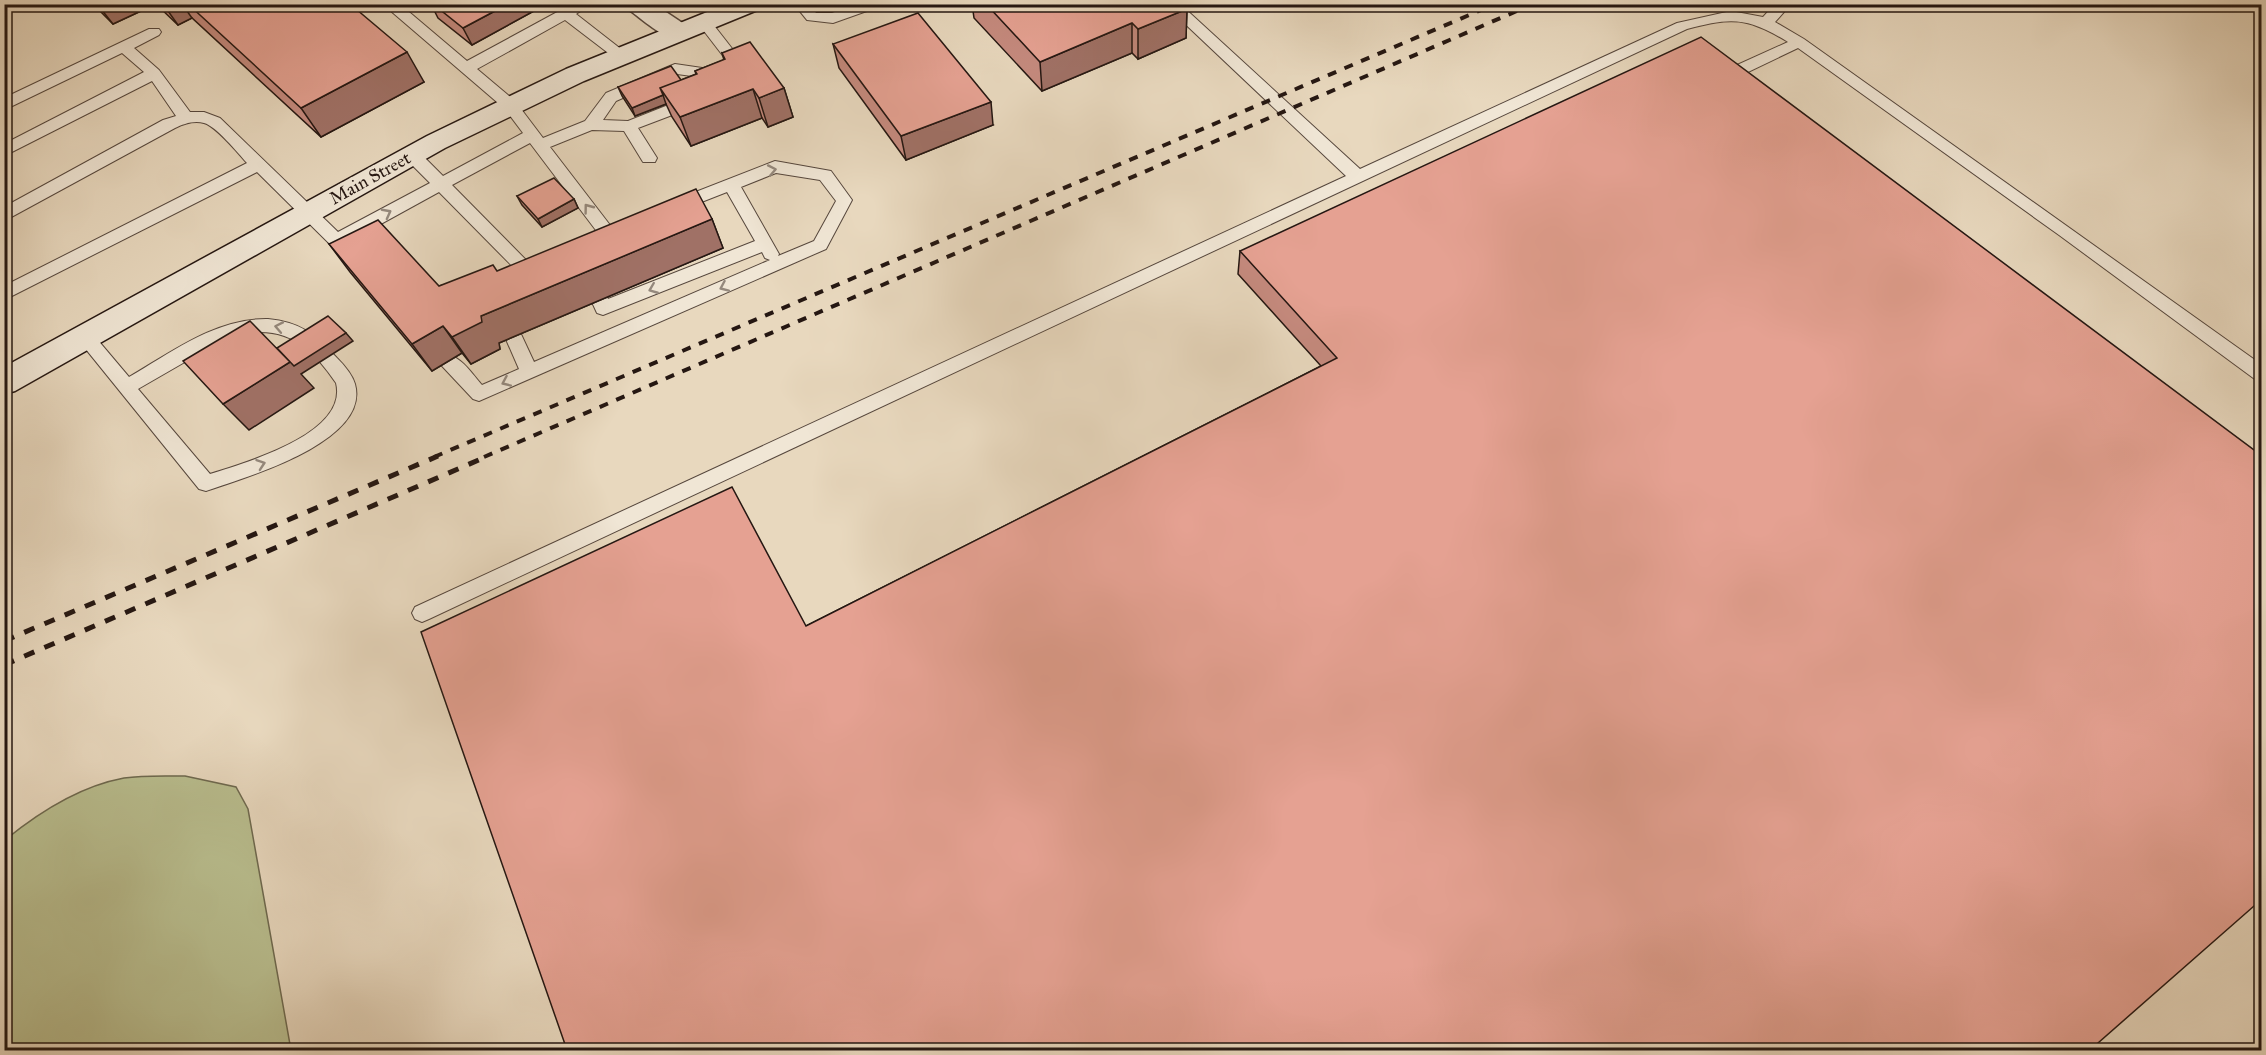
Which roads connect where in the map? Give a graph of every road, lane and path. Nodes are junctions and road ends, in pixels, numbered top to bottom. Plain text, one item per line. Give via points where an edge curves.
1 (584, 4) edge
2 (638, 4) edge
3 (751, 4) edge
4 (801, 4) edge
5 (873, 4) edge
6 (1171, 4) edge
7 (1784, 4) edge
8 (398, 9) dead end
9 (567, 14) junction
10 (704, 22) junction
11 (1766, 22) junction
12 (154, 32) dead end
13 (678, 32) junction
14 (1799, 42) junction
15 (124, 46) junction
16 (621, 56) junction
17 (466, 68) junction
18 (154, 73) junction
19 (709, 74) junction
20 (1720, 79) edge
21 (4, 105) edge
22 (510, 105) junction
23 (186, 118) junction
24 (591, 125) junction
25 (629, 126) junction
26 (536, 140) junction
27 (4, 151) edge
28 (412, 155) junction
29 (649, 158) dead end
30 (259, 164) junction
31 (1359, 178) junction
32 (731, 184) junction
33 (441, 185) junction
34 (308, 212) junction
35 (659, 213) edge
36 (4, 215) edge
37 (607, 233) edge
38 (335, 241) junction
39 (766, 244) junction
40 (777, 264) junction
41 (363, 266) edge
42 (504, 272) edge
43 (4, 294) edge
44 (600, 300) edge
45 (85, 337) junction
46 (514, 337) edge
47 (448, 361) edge
48 (530, 372) junction
49 (2262, 375) edge
50 (4, 382) edge
51 (126, 387) junction
52 (422, 613) dead end

1 - 9 lane
2 - 13 main road
3 - 10 main road, Main Street
4 - 5 lane via 812,17 833,18
6 - 31 lane
7 - 11 lane
8 - 17 lane
9 - 16 lane
9 - 17 lane
10 - 13 main road, Main Street
10 - 19 lane via 736,63
11 - 14 lane
11 - 31 lane via 1728,14 1682,26
12 - 15 lane
13 - 16 main road, Main Street
14 - 20 lane
14 - 49 lane
15 - 18 lane
15 - 21 lane
16 - 22 main road, Main Street
17 - 22 lane
18 - 23 lane
18 - 27 lane
19 - 24 lane via 675,69 611,97
19 - 25 lane via 691,102
22 - 26 lane
22 - 28 main road, Main Street
23 - 30 lane via 210,119
23 - 36 lane
24 - 25 lane
24 - 26 lane
25 - 29 lane
26 - 33 lane
37 -> 26 lane
28 - 33 lane
28 - 34 main road, Main Street
30 - 34 lane
30 - 43 lane
31 - 52 lane
32 - 35 lane
32 - 39 lane
32 -> 40 lane via 775,167 825,175 843,200 820,245
38 -> 33 lane
33 - 42 lane via 527,264
34 - 38 lane
34 - 45 main road, Main Street
38 - 41 lane
39 - 40 lane
39 -> 44 lane via 603,308
40 -> 48 lane
45 - 50 main road, Main Street
45 - 51 lane
46 - 48 lane
48 -> 47 lane via 479,394
51 -> 51 lane via 206,483 289,453 313,438 333,422 344,405 346,386 342,376 297,332 261,325 217,335

